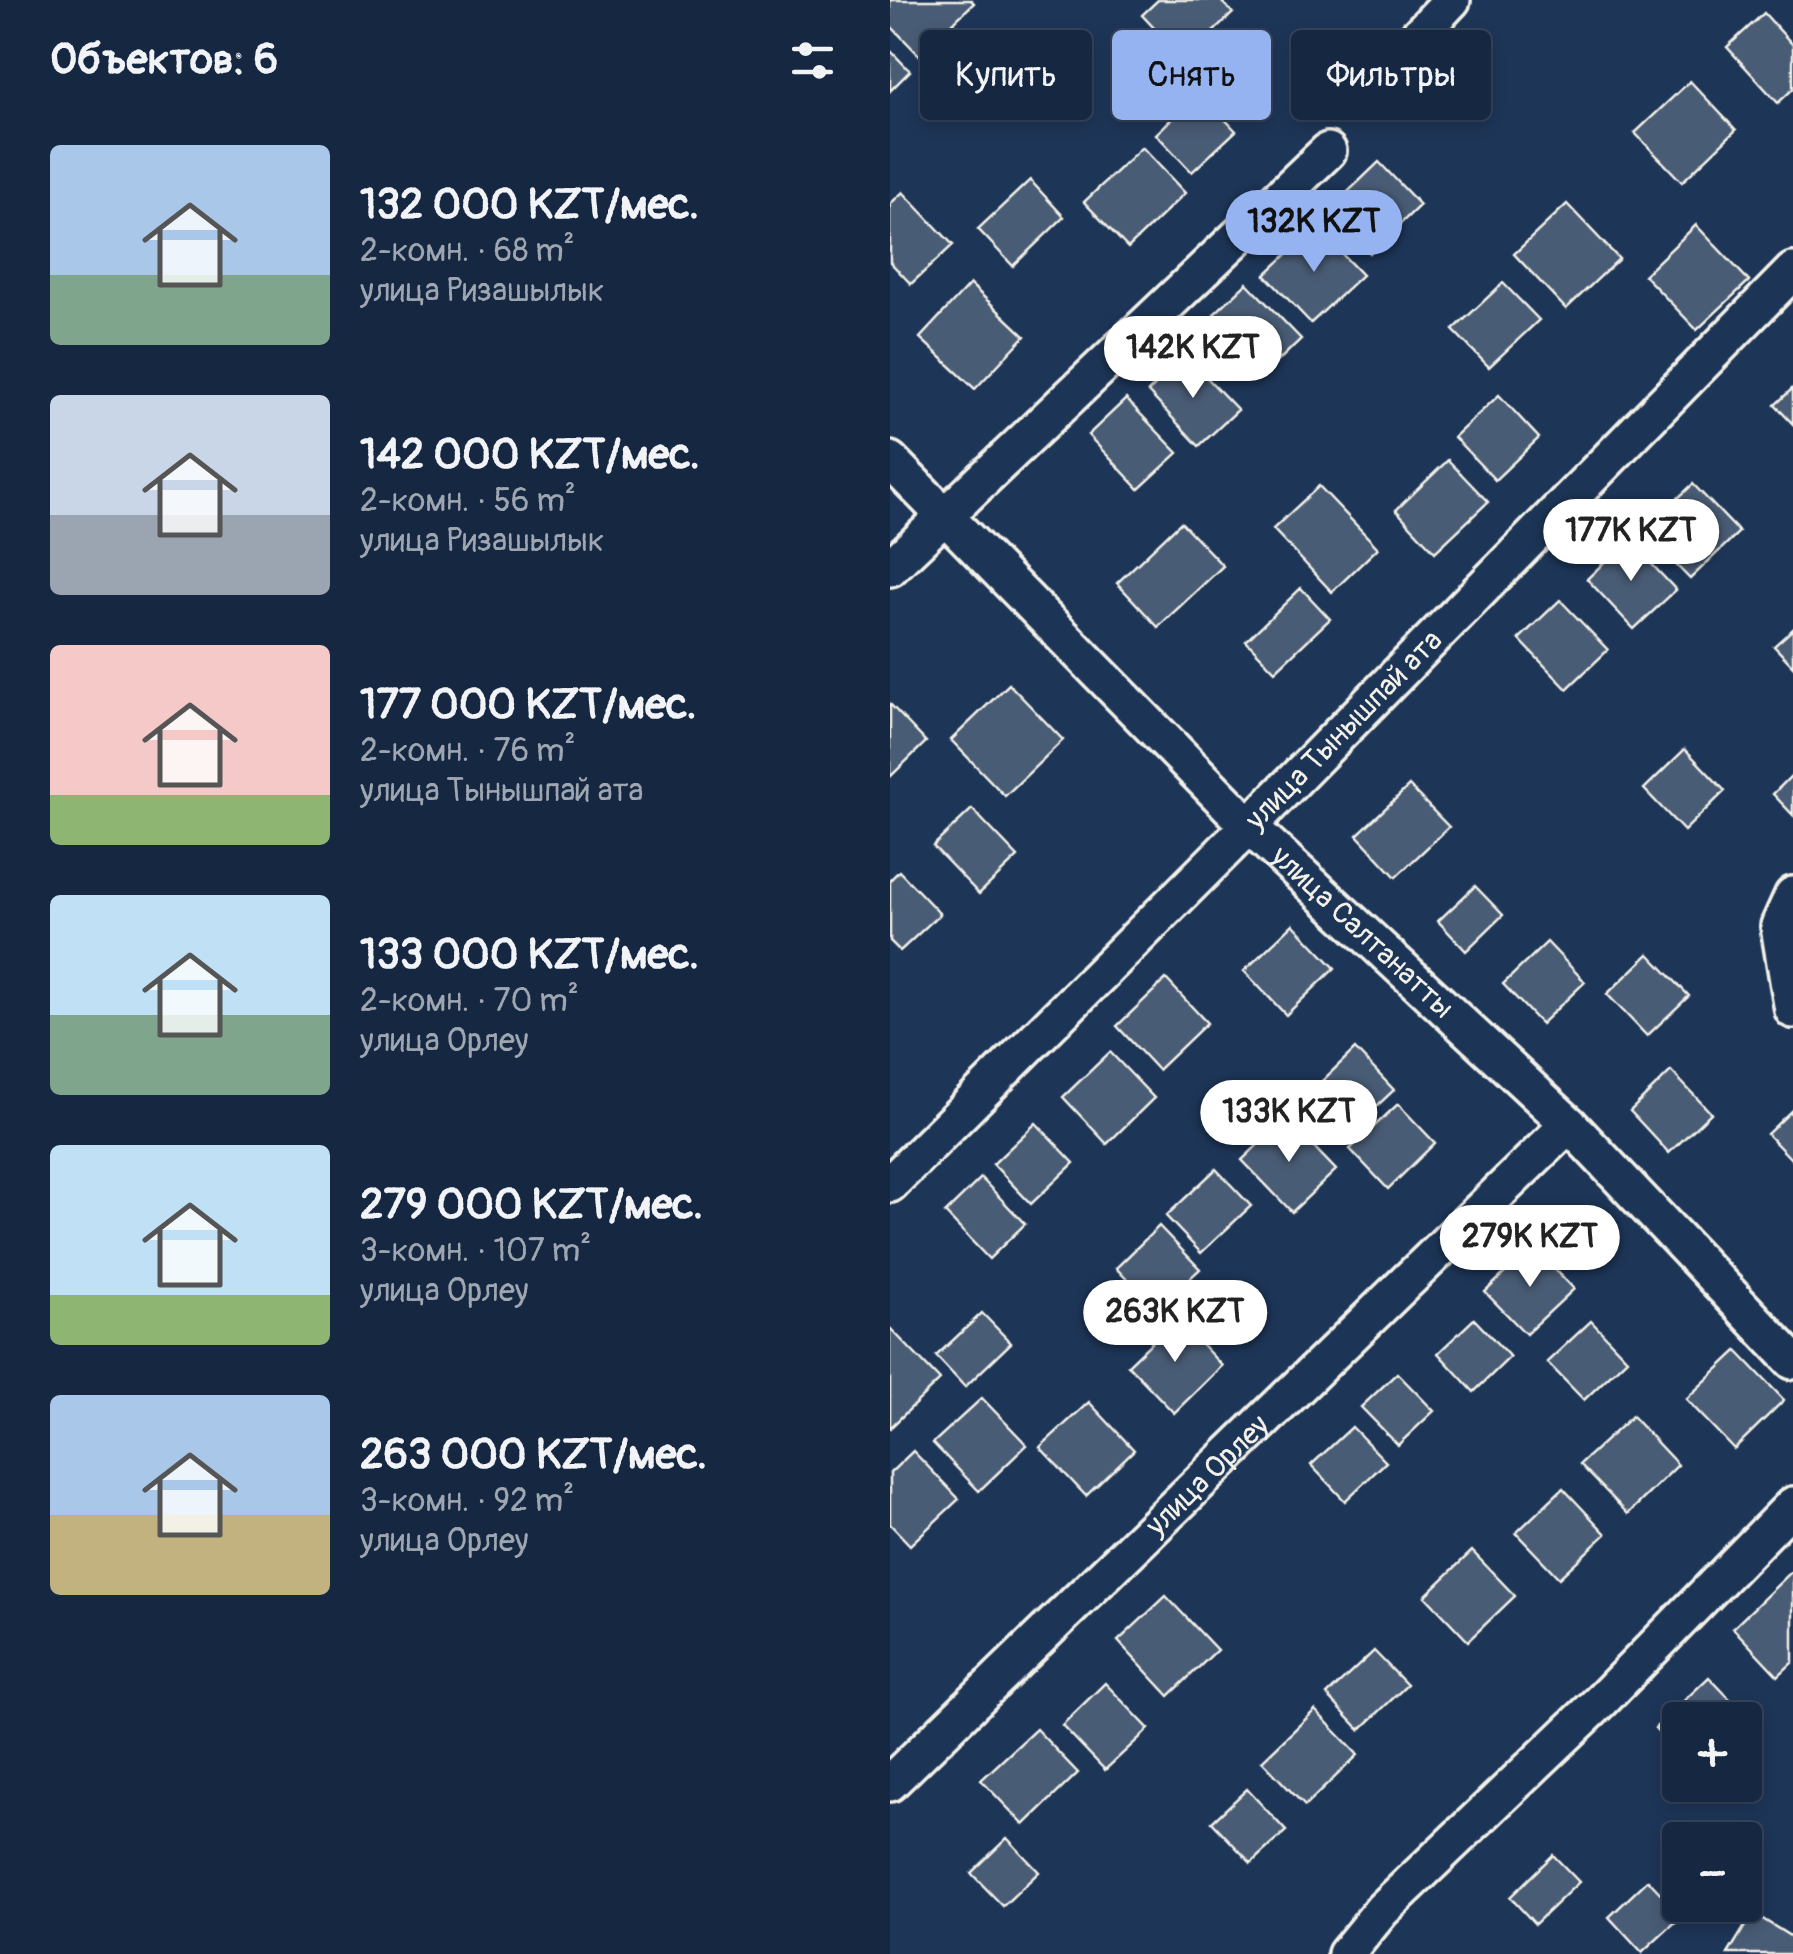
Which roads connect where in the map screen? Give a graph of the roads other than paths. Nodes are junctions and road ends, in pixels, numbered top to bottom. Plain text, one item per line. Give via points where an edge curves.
1 (1452, 0) edge
2 (1423, 30) edge
3 (1328, 151) dead end
4 (1793, 271) edge
5 (890, 460) edge
6 (944, 515) junction
7 (890, 568) edge
8 (1249, 826) junction
9 (1793, 894) edge
10 (1793, 1010) edge
11 (1569, 1124) junction
12 (890, 1184) edge
13 (1793, 1360) edge
14 (1793, 1505) edge
15 (890, 1783) edge
16 (1346, 1954) edge

1 - 2 street
3 - 6 street
4 - 8 street, улица Тынышпай ата
5 - 6 street, улица Салтанатты
6 - 7 street
6 - 8 street, улица Салтанатты
8 - 11 street, улица Салтанатты
8 - 12 street, улица Тынышпай ата
9 - 10 street via 1780,926
11 - 13 street, улица Салтанатты
11 - 15 street, улица Орлеу
14 - 16 street via 1382,1910

